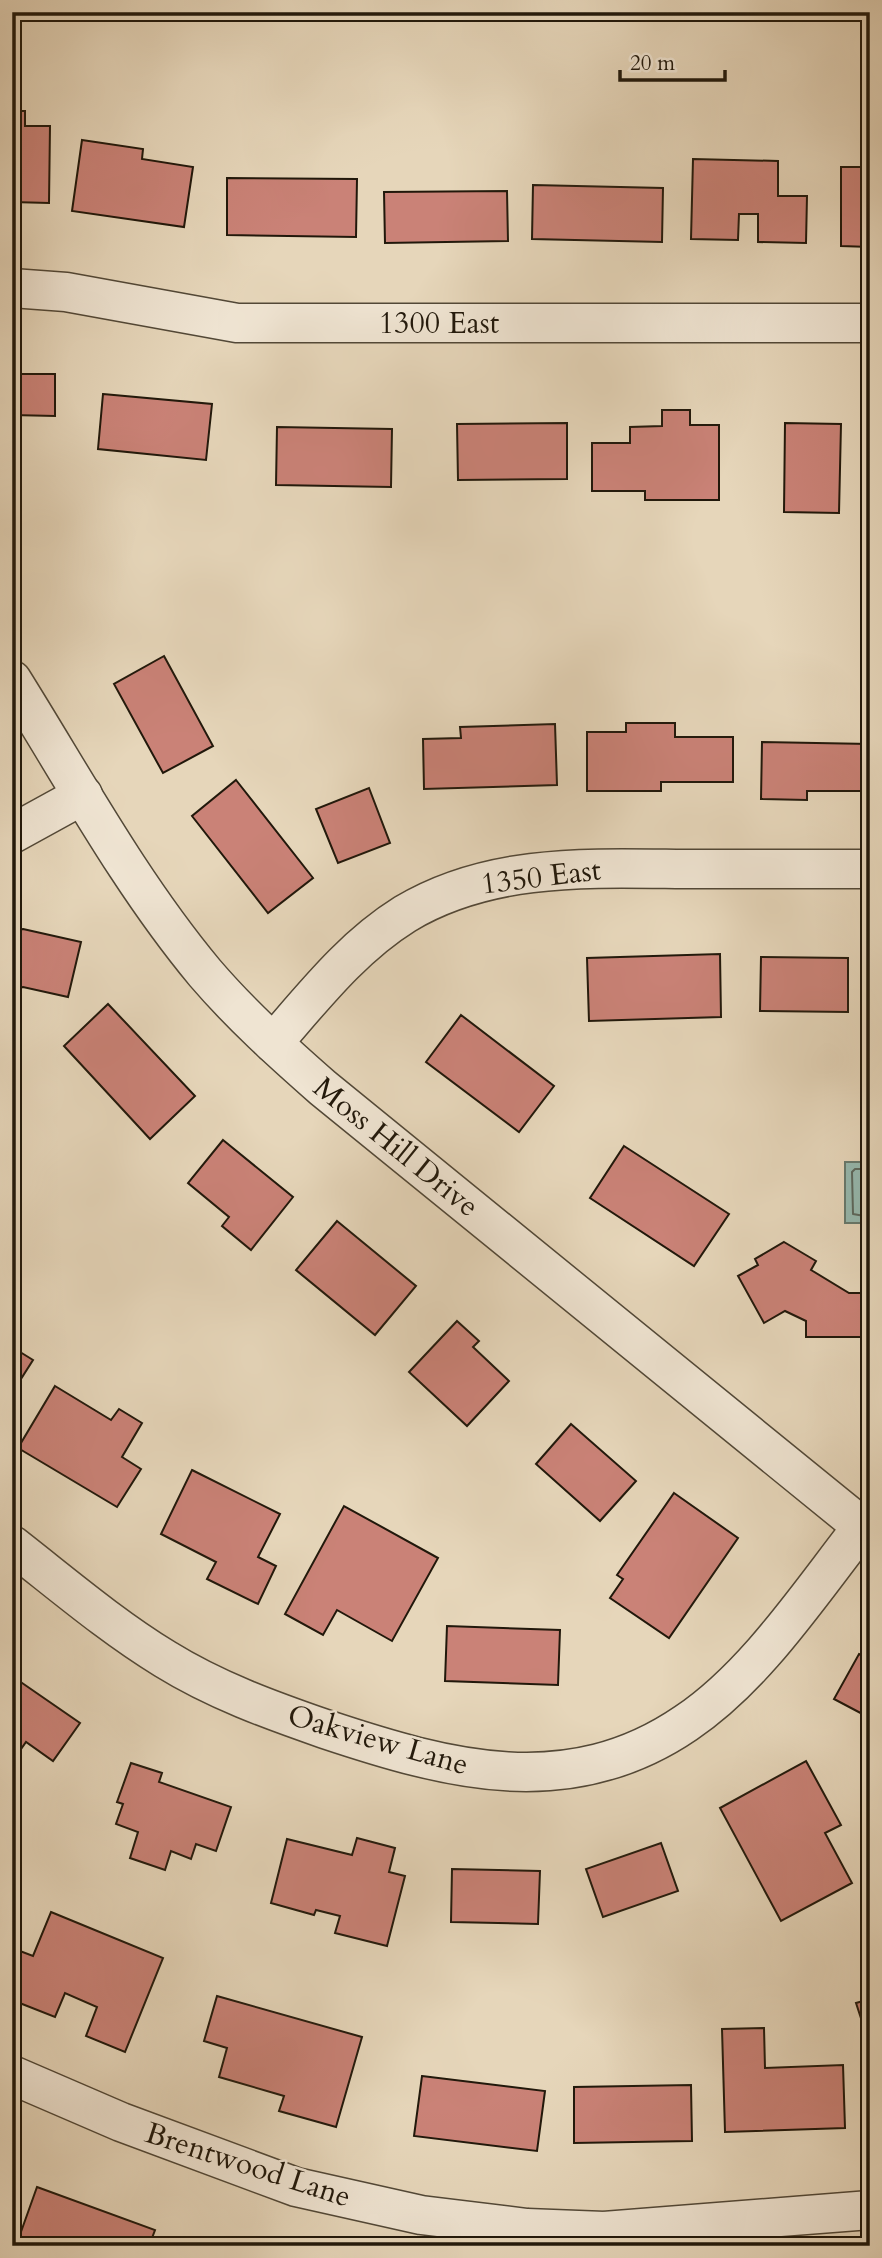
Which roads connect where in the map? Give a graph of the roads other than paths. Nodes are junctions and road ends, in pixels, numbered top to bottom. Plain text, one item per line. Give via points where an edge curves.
1 (12, 288) edge
2 (870, 323) edge
3 (12, 680) edge
4 (83, 795) junction
5 (12, 834) edge
6 (870, 869) edge
7 (273, 1043) junction
8 (866, 1530) edge
9 (12, 1545) edge
10 (12, 2075) edge
11 (870, 2210) edge

1 - 2 street, 1300 East via 66,292 237,323
3 - 4 street, Moss Hill Drive
4 - 5 street
4 - 7 street, Moss Hill Drive via 171,930
6 - 7 street, 1350 East via 583,868 478,882 441,895 366,942
7 - 8 street, Moss Hill Drive
8 - 9 street, Oakview Lane via 711,1706 684,1725 623,1754 587,1765 525,1772 436,1764 240,1698 127,1634
10 - 11 street, Brentwood Lane via 121,2122 296,2187 421,2216 604,2231

